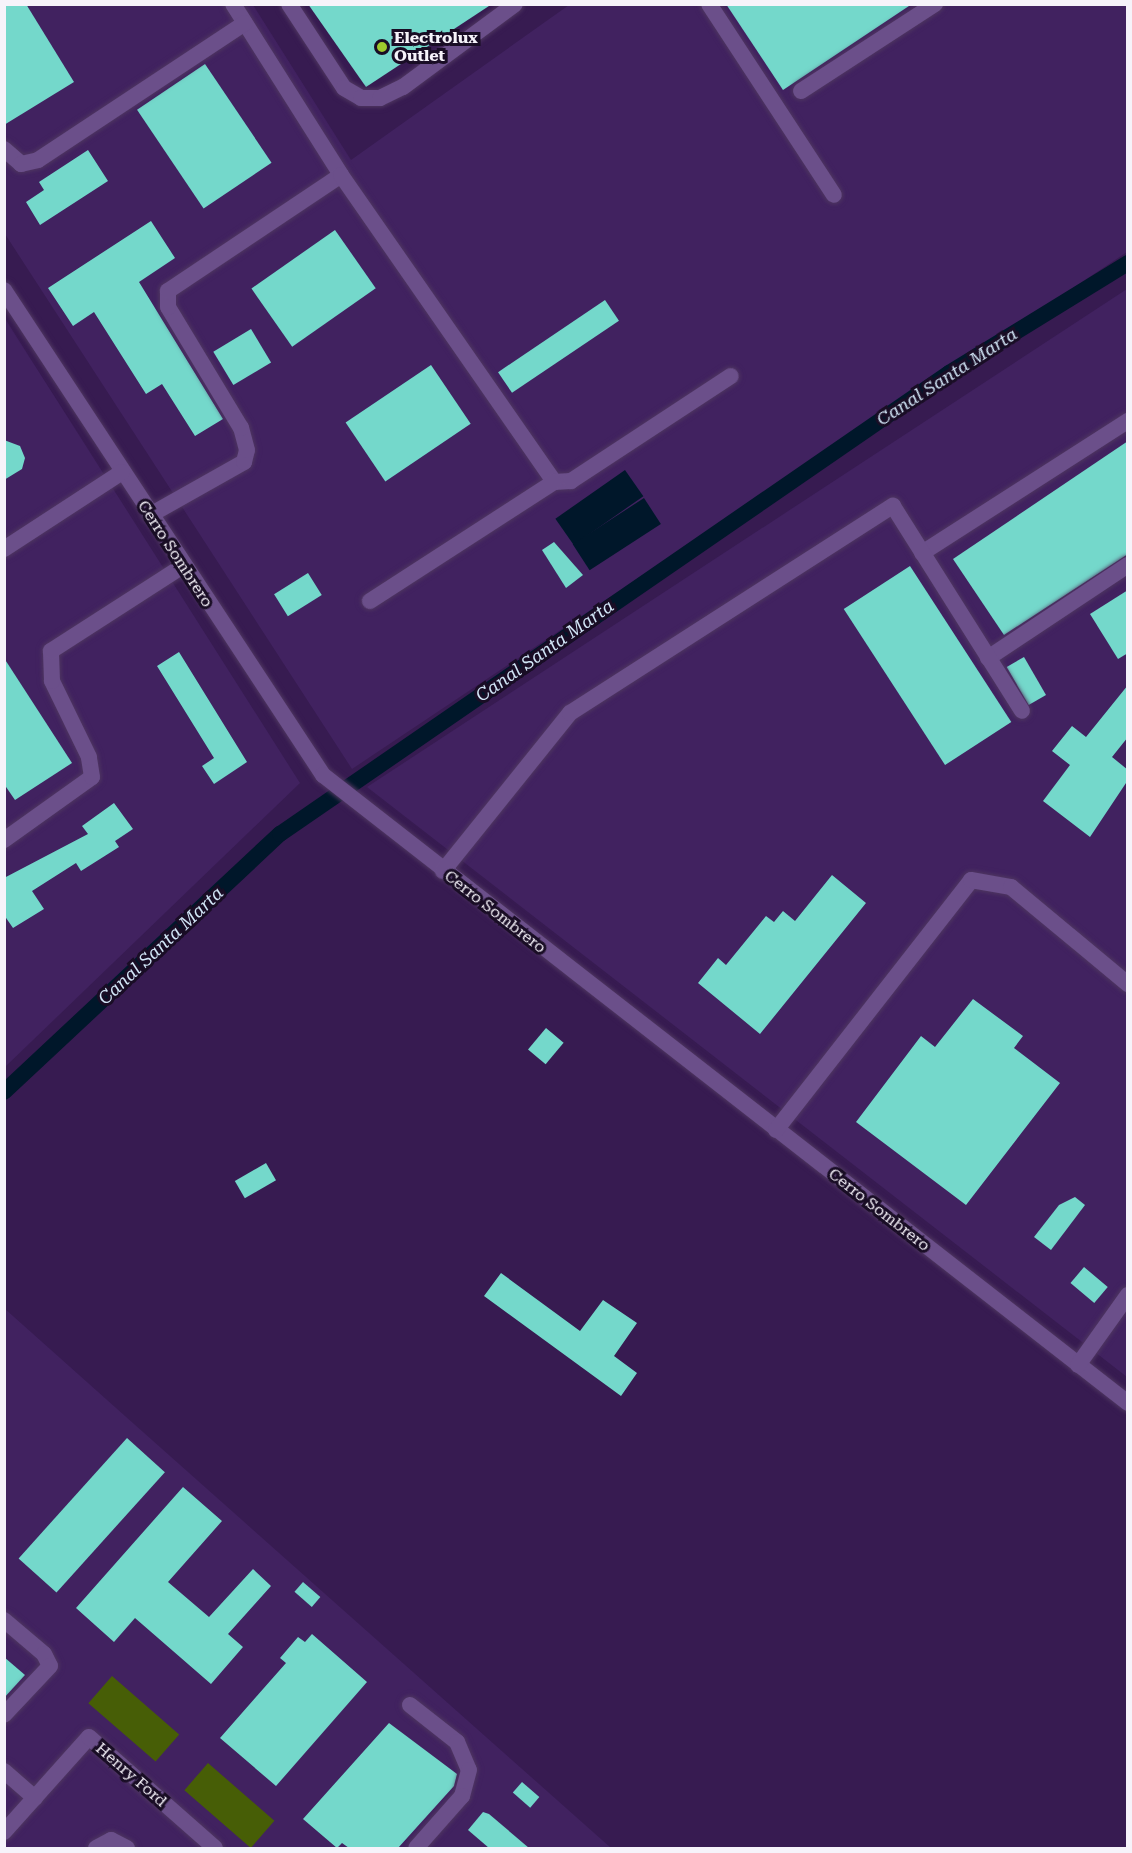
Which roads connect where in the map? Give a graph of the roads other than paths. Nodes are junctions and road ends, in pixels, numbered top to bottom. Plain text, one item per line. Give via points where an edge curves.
1 (233, 4) edge
2 (289, 4) edge
3 (515, 4) edge
4 (710, 4) edge
5 (935, 4) edge
6 (245, 23) junction
7 (801, 91) dead end
8 (4, 149) edge
9 (341, 175) junction
10 (834, 195) dead end
11 (4, 290) edge
12 (731, 376) dead end
13 (1128, 421) edge
14 (122, 472) junction
15 (554, 482) junction
16 (150, 515) junction
17 (4, 549) edge
18 (922, 553) junction
19 (1128, 565) edge
20 (183, 566) junction
21 (370, 601) dead end
22 (988, 658) junction
23 (1022, 711) dead end
24 (4, 840) edge
25 (443, 871) junction
26 (1128, 984) edge
27 (776, 1130) junction
28 (1128, 1295) edge
29 (1078, 1365) junction
30 (1128, 1403) edge
31 (4, 1620) edge
32 (410, 1705) dead end
33 (4, 1715) edge
34 (4, 1771) edge
35 (35, 1798) junction
36 (4, 1832) edge
37 (96, 1848) edge
38 (127, 1848) edge
39 (215, 1848) edge
40 (416, 1848) edge

1 - 6 street
2 - 3 street via 344,88 361,98 380,98 403,87
4 - 10 street
5 - 7 street
6 - 8 street via 38,160 21,164
6 - 9 street
9 - 15 street
9 - 16 street via 168,291 168,307 240,428 247,450 244,462
11 - 14 street, Cerro Sombrero
12 - 15 street via 571,481
13 - 18 street
14 - 16 street, Cerro Sombrero
14 - 17 street
15 - 21 street
16 - 20 street, Cerro Sombrero
18 - 22 street
18 - 25 street via 893,506 570,713
19 - 22 street
20 - 24 street via 51,651 52,681 89,757 92,777
20 - 25 street, Cerro Sombrero via 323,775
22 - 23 street
25 - 27 street, Cerro Sombrero
26 - 27 street via 1011,887 971,880
27 - 29 street, Cerro Sombrero
28 - 29 street
29 - 30 street, Cerro Sombrero
31 - 33 street via 44,1653 50,1666
32 - 40 street via 457,1742 469,1770 462,1796
34 - 35 street
35 - 36 street, Henry Ford
35 - 39 street, Henry Ford via 89,1737
37 - 38 street via 111,1840

